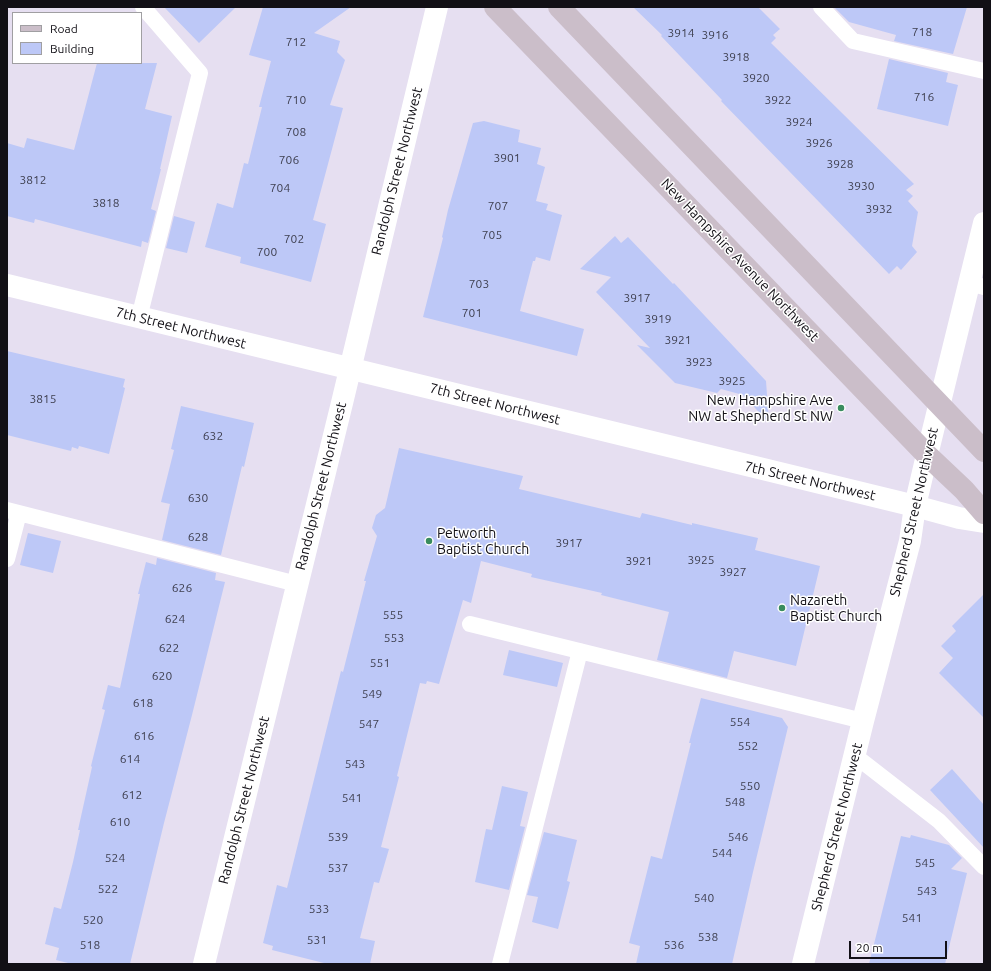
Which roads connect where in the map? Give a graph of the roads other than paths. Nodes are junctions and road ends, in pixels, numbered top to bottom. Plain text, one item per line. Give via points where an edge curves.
1 (142, 7) edge
2 (437, 7) edge
3 (495, 7) edge
4 (559, 7) edge
5 (820, 7) edge
6 (984, 71) edge
7 (984, 223) edge
8 (7, 285) edge
9 (976, 285) edge
10 (139, 318) junction
11 (350, 368) junction
12 (939, 404) junction
13 (984, 451) edge
14 (927, 455) junction
15 (916, 506) junction
16 (13, 512) edge
17 (984, 513) edge
18 (984, 522) edge
19 (7, 559) edge
20 (297, 584) junction
21 (470, 624) dead end
22 (580, 651) junction
23 (863, 721) junction
24 (854, 755) junction
25 (984, 867) edge
26 (204, 964) edge
27 (500, 964) edge
28 (803, 964) edge

1 - 10 lane via 200,73
2 - 11 street, Randolph Street Northwest
3 - 14 main road, New Hampshire Avenue Northwest
4 - 12 main road
5 - 6 lane via 853,41
7 - 9 street, Shepherd Street Northwest
8 - 10 street, 7th Street Northwest
9 - 12 street, Shepherd Street Northwest
10 - 11 street, 7th Street Northwest
11 - 15 street, 7th Street Northwest
11 - 20 street, Randolph Street Northwest
12 - 13 main road
12 - 14 street, Shepherd Street Northwest
14 - 15 street, Shepherd Street Northwest
14 - 17 main road, New Hampshire Avenue Northwest
15 - 18 street, 7th Street Northwest
15 - 23 street, Shepherd Street Northwest via 910,541
16 - 19 lane
16 - 20 lane
20 - 26 street, Randolph Street Northwest
21 - 22 lane
22 - 23 lane
22 - 27 lane
23 - 24 street, Shepherd Street Northwest
24 - 25 lane via 939,821
24 - 28 street, Shepherd Street Northwest

